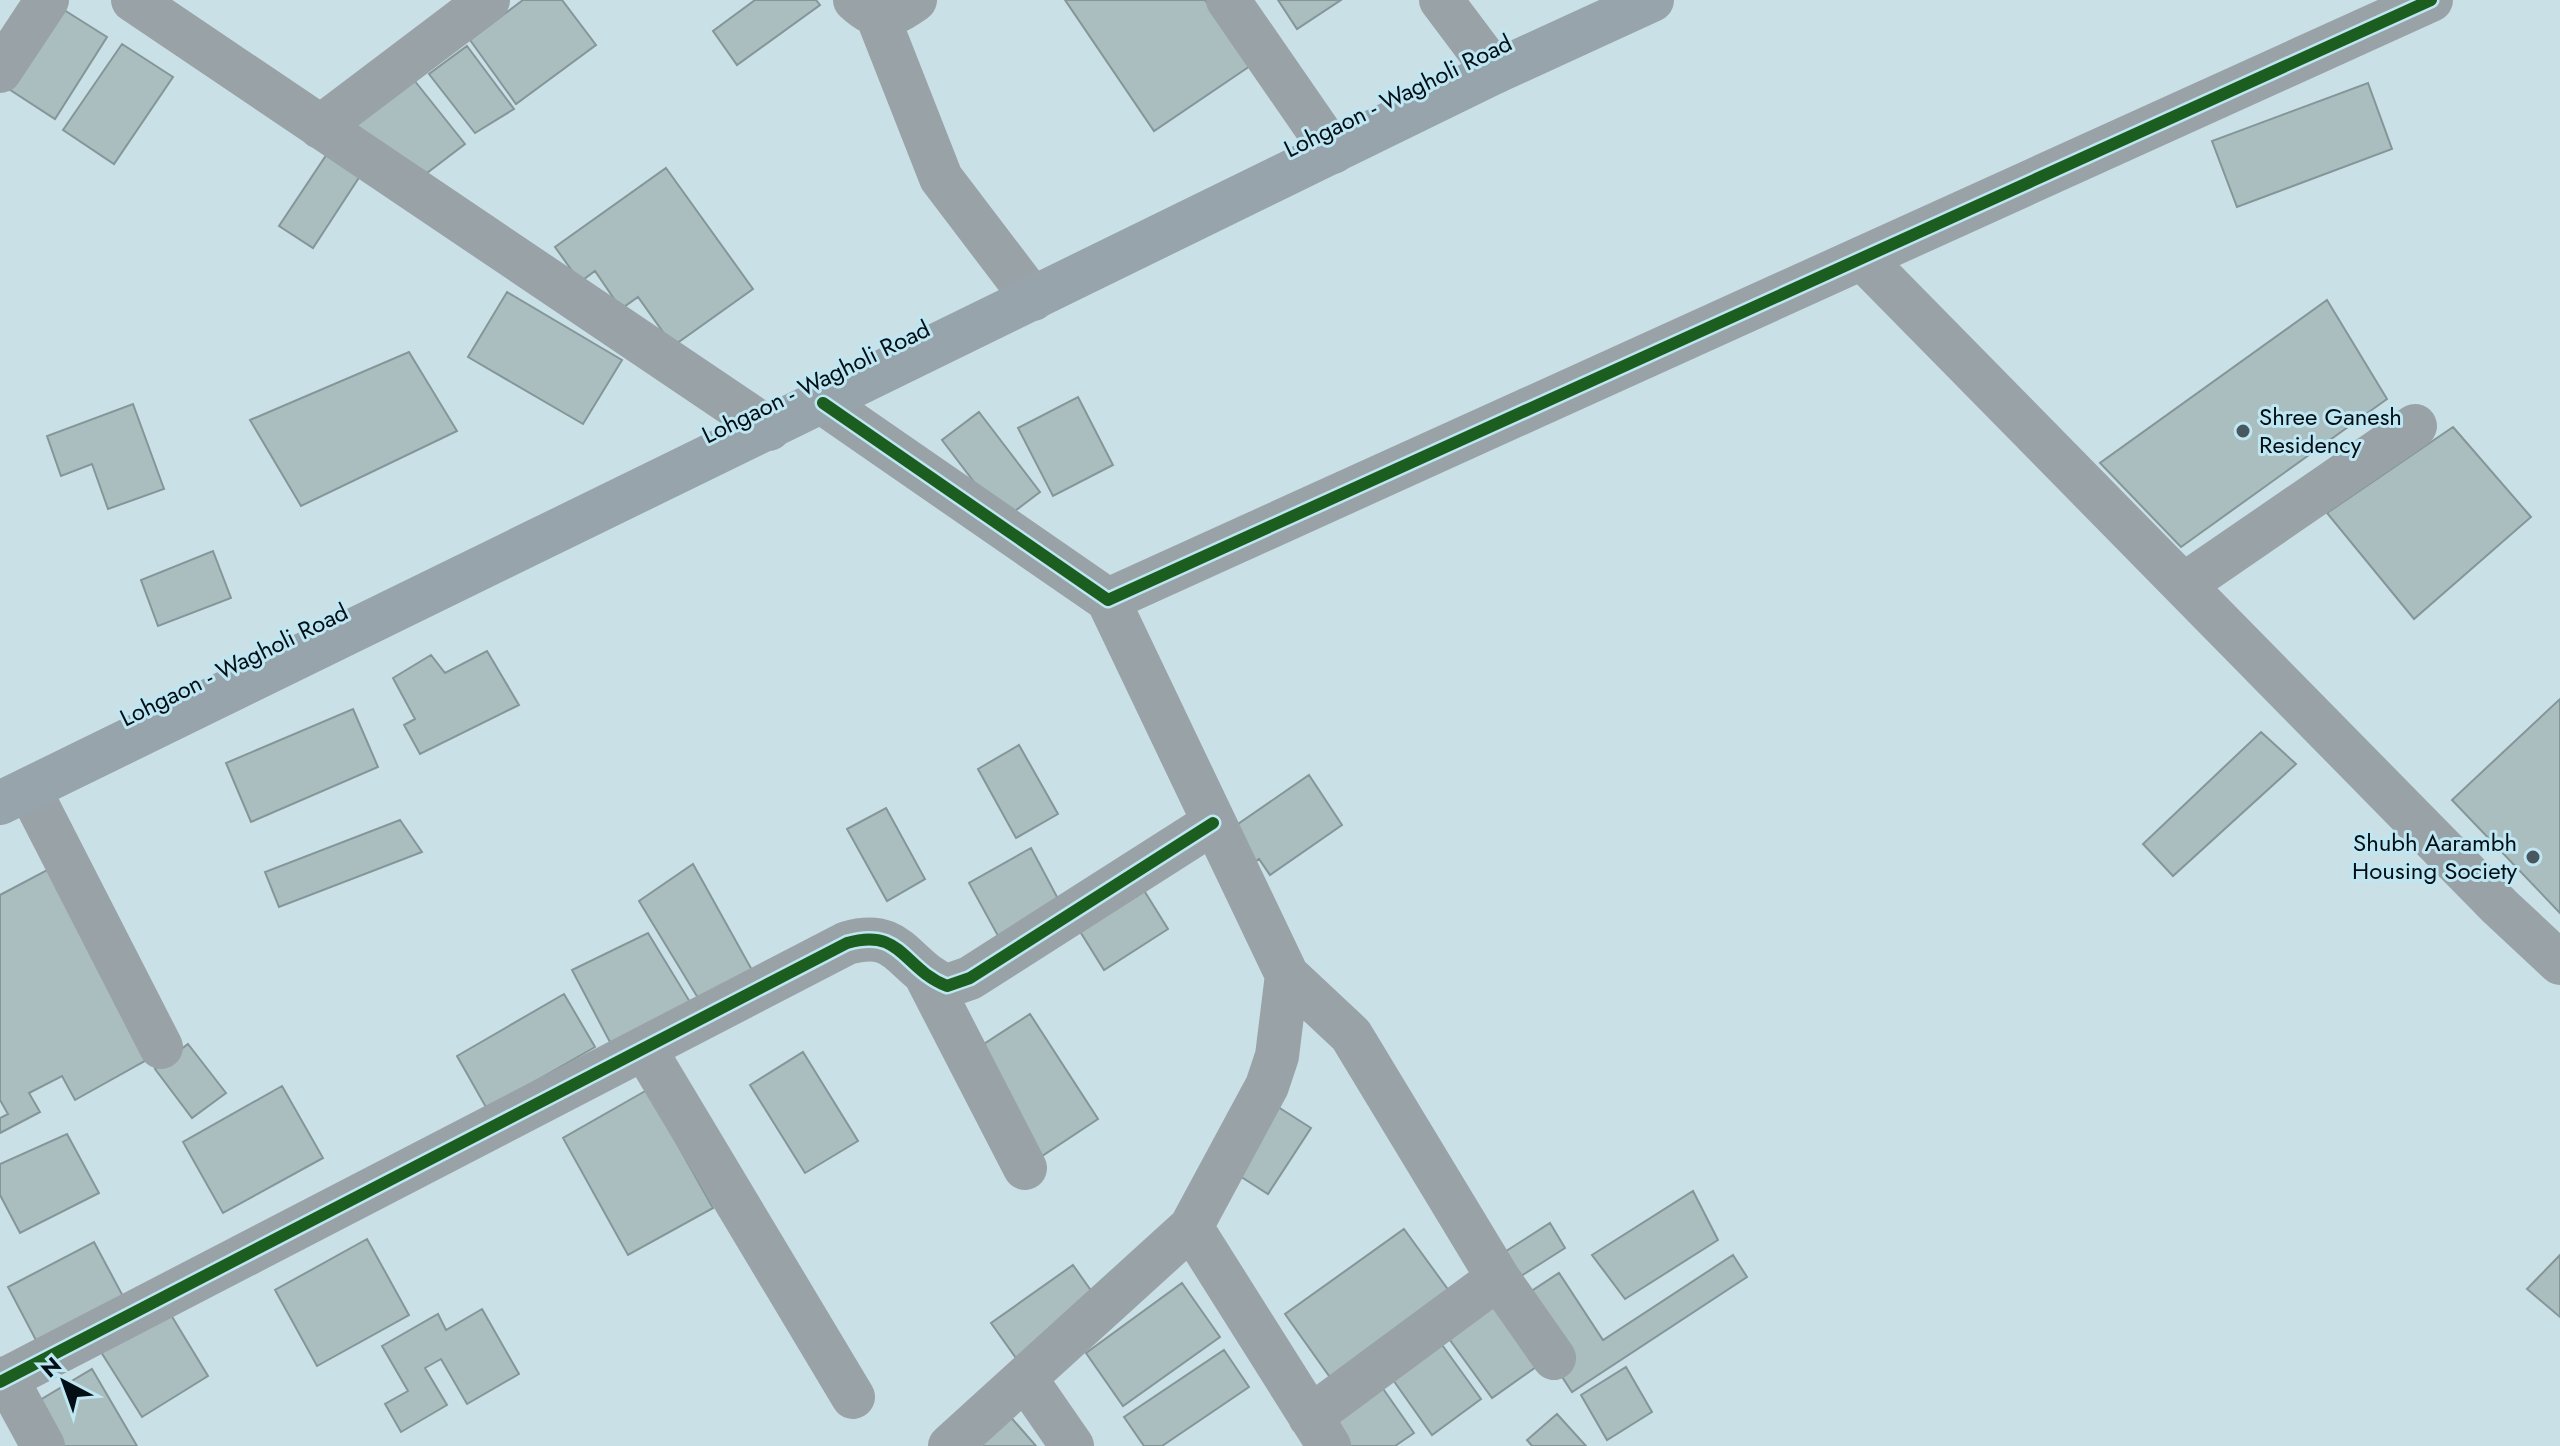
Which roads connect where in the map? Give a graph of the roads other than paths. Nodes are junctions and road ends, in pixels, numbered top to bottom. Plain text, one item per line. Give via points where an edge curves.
1 (47, 0) edge
2 (133, 0) edge
3 (488, 0) edge
4 (1228, 0) edge
5 (1441, 0) edge
6 (1652, 0) edge
7 (2431, 0) edge
8 (882, 5) edge
9 (0, 71) edge
10 (1495, 72) junction
11 (320, 127) junction
12 (1333, 152) junction
13 (1862, 258) junction
14 (1033, 299) junction
15 (823, 403) junction
16 (2415, 426) dead end
17 (769, 429) junction
18 (2185, 584) junction
19 (1108, 600) junction
20 (15, 796) edge
21 (1213, 823) junction
22 (2560, 963) edge
23 (1287, 975) junction
24 (927, 978) junction
25 (161, 1047) dead end
26 (644, 1048) junction
27 (1025, 1168) dead end
28 (1191, 1227) junction
29 (1498, 1278) junction
30 (1554, 1358) dead end
31 (1025, 1378) junction
32 (3, 1380) edge
33 (853, 1397) dead end
34 (1319, 1432) edge
35 (43, 1446) edge
36 (950, 1446) edge
37 (1072, 1446) edge

1 - 9 street
2 - 11 street
3 - 11 street
4 - 12 street
5 - 10 street
6 - 10 main road, Lohgaon - Wagholi Road
7 - 13 street
8 - 14 street via 941,178
10 - 12 main road, Lohgaon - Wagholi Road
11 - 17 street
12 - 14 main road, Lohgaon - Wagholi Road
13 - 18 street
13 - 19 street
14 - 15 main road, Lohgaon - Wagholi Road
15 - 17 main road, Lohgaon - Wagholi Road
15 - 19 street
16 - 18 street
17 - 20 main road, Lohgaon - Wagholi Road
18 - 22 street
19 - 21 street
20 - 25 street
21 - 23 street
21 - 24 street via 970,978 947,986
23 - 28 street via 1277,1056 1267,1086
23 - 29 street via 1351,1035
24 - 26 street via 887,940 868,937
24 - 27 street
26 - 32 street
26 - 33 street
28 - 31 street
28 - 34 street
29 - 30 street
29 - 34 street
31 - 36 street
31 - 37 street
32 - 35 street

